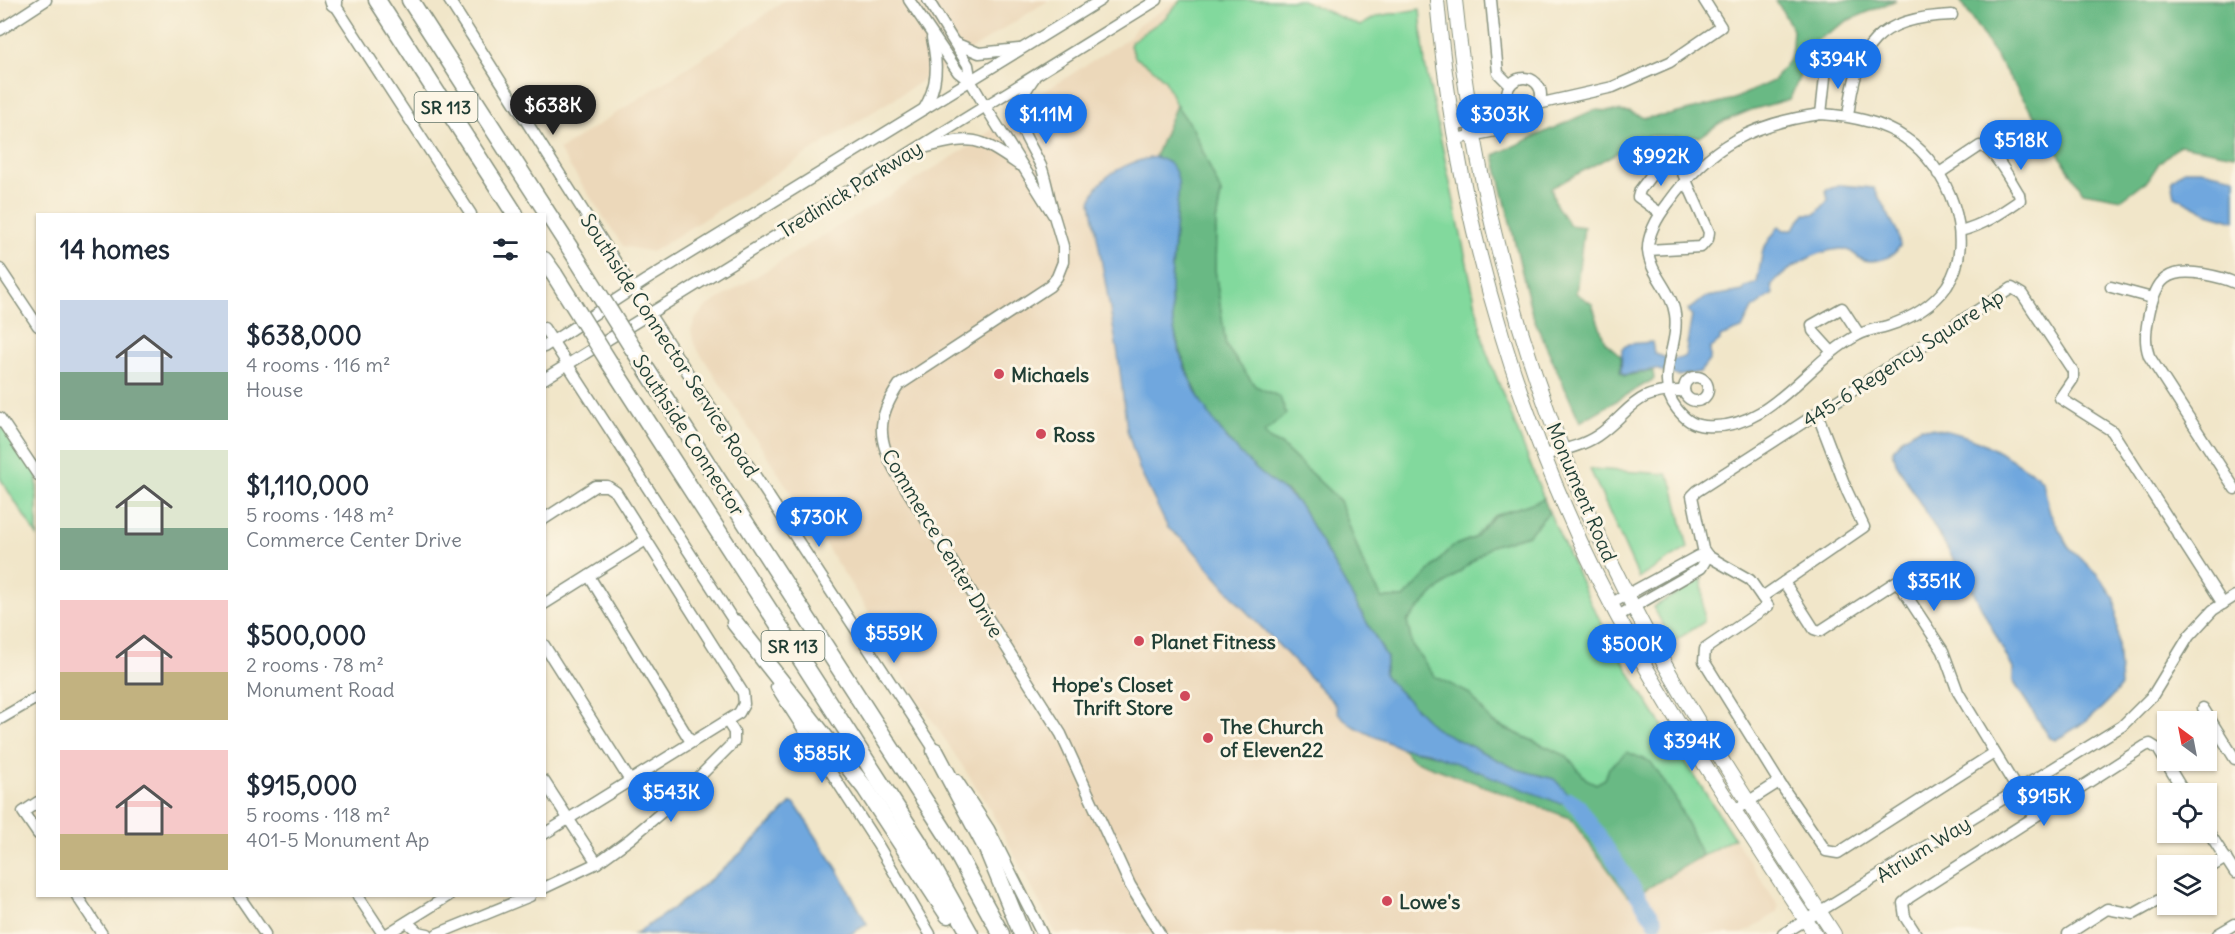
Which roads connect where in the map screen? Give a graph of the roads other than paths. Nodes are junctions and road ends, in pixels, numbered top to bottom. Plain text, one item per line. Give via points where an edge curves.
1 (46, 0) edge
2 (377, 0) edge
3 (410, 0) edge
4 (449, 0) edge
5 (909, 0) edge
6 (928, 0) edge
7 (1101, 0) edge
8 (1157, 0) edge
9 (1437, 0) edge
10 (1455, 0) edge
11 (1491, 0) edge
12 (1704, 0) edge
13 (333, 1) edge
14 (1952, 15) dead end
15 (0, 30) edge
16 (930, 32) junction
17 (955, 43) junction
18 (1023, 48) junction
19 (1856, 68) junction
20 (1038, 74) junction
21 (971, 82) junction
22 (1510, 85) junction
23 (1538, 104) junction
24 (985, 106) junction
25 (1517, 110) junction
26 (923, 111) junction
27 (1821, 114) junction
28 (1848, 116) junction
29 (1471, 123) junction
30 (1453, 125) junction
31 (1473, 137) junction
32 (1456, 140) junction
33 (915, 149) junction
34 (1024, 168) junction
35 (1938, 174) junction
36 (1685, 179) junction
37 (470, 213) edge
38 (514, 213) edge
39 (1660, 213) junction
40 (1054, 216) junction
41 (1960, 231) junction
42 (1648, 250) junction
43 (549, 267) edge
44 (0, 268) edge
45 (2235, 283) edge
46 (2111, 287) dead end
47 (633, 289) junction
48 (2152, 298) junction
49 (649, 313) junction
50 (36, 323) edge
51 (1859, 334) junction
52 (549, 344) edge
53 (1832, 352) junction
54 (568, 365) junction
55 (546, 378) edge
56 (1667, 390) junction
57 (1684, 391) dead end
58 (1817, 413) junction
59 (0, 418) edge
60 (1562, 450) junction
61 (1544, 455) junction
62 (36, 473) edge
63 (2235, 489) edge
64 (546, 518) edge
65 (646, 540) junction
66 (1708, 556) junction
67 (1666, 574) junction
68 (589, 576) junction
69 (1784, 582) junction
70 (1672, 585) junction
71 (2235, 596) edge
72 (1631, 601) junction
73 (1765, 602) junction
74 (546, 603) edge
75 (2223, 604) junction
76 (1615, 610) junction
77 (735, 623) junction
78 (546, 648) edge
79 (36, 698) edge
80 (2203, 708) dead end
81 (0, 719) edge
82 (727, 721) junction
83 (691, 742) junction
84 (935, 751) junction
85 (1994, 753) junction
86 (2235, 759) edge
87 (629, 779) junction
88 (1779, 783) junction
89 (2178, 783) edge
90 (546, 785) edge
91 (2018, 790) junction
92 (1750, 801) junction
93 (36, 803) edge
94 (1735, 810) junction
95 (568, 819) junction
96 (36, 831) edge
97 (546, 833) edge
98 (2216, 843) edge
99 (2226, 858) junction
100 (597, 863) junction
101 (2217, 863) edge
102 (2235, 873) edge
103 (546, 887) edge
104 (78, 897) edge
105 (240, 897) edge
106 (359, 897) edge
107 (444, 897) edge
108 (528, 897) edge
109 (2157, 901) edge
110 (1821, 914) junction
111 (1806, 920) junction
112 (407, 922) junction
113 (2235, 924) edge
114 (102, 934) edge
115 (265, 934) edge
116 (382, 934) edge
117 (387, 934) edge
118 (428, 934) edge
119 (437, 934) edge
120 (930, 934) edge
121 (959, 934) edge
122 (970, 934) edge
123 (1001, 934) edge
124 (1022, 934) edge
125 (1042, 934) edge
126 (1160, 934) edge
127 (1783, 934) edge
128 (1815, 934) edge
129 (1834, 934) edge
130 (1917, 934) edge
131 (2068, 934) edge
132 (2218, 934) edge

1 - 15 street
2 - 38 highway, SR 113
3 - 123 highway, Southside Connector / SR 113, bridge via 947,834
4 - 47 street, Southside Connector Service Road
5 - 16 street, Commerce Center Drive
6 - 17 street, Commerce Center Drive
7 - 18 street, Tredinick Parkway
8 - 20 street, Tredinick Parkway
9 - 30 main road, Monument Road
10 - 29 main road, Monument Road
11 - 22 street via 1498,73
12 - 23 street via 1721,27 1670,62 1613,87
13 - 37 street
14 - 19 street via 1902,22 1882,34
16 - 21 street, Commerce Center Drive via 958,72
16 - 26 street via 937,76
17 - 18 street via 979,52
17 - 21 street, Commerce Center Drive via 968,65
18 - 21 street, Tredinick Parkway
19 - 27 street via 1830,60
19 - 28 street
20 - 24 street, Tredinick Parkway
20 - 40 street via 1022,95 1017,115 1042,170
21 - 24 street, Commerce Center Drive
21 - 26 street, Tredinick Parkway
22 - 23 street via 1524,78 1534,81 1541,94
22 - 25 street via 1507,95
23 - 25 street via 1530,111
24 - 33 street, Tredinick Parkway
24 - 34 street, Commerce Center Drive
25 - 29 street via 1500,120
25 - 31 street via 1505,129
26 - 47 street, Tredinick Parkway
27 - 28 street
27 - 36 street via 1772,123 1742,135 1707,158
28 - 35 street via 1883,126 1907,139
29 - 30 street
29 - 31 main road, Monument Road
30 - 32 main road, Monument Road
31 - 32 street
31 - 60 main road, Monument Road via 1514,311
32 - 61 main road, Monument Road via 1488,285
33 - 34 street via 958,139 977,139
33 - 49 street, Tredinick Parkway
34 - 40 street, Commerce Center Drive
35 - 41 street
35 - 41 street via 1980,146 1986,147 2019,194 2019,200 1995,217
36 - 39 street
36 - 39 street via 1673,161 1662,161 1640,190 1638,197
36 - 42 street via 1709,232 1708,239 1701,247
39 - 42 street via 1648,240
40 - 126 street, Commerce Center Drive via 1063,246 1063,262 1057,277 1050,286 899,385 881,420 882,446 1061,734 1130,885
41 - 51 street via 1954,273 1936,299 1905,319
42 - 56 street via 1652,267 1675,311
43 - 122 highway, Southside Connector / SR 113, bridge via 918,841
44 - 50 street
45 - 48 street via 2220,277 2176,272 2160,283
46 - 48 street
47 - 49 street, Southside Connector Service Road
47 - 52 street, Tredinick Parkway
48 - 63 street via 2145,339 2149,356
49 - 54 street, Tredinick Parkway
49 - 84 street, Southside Connector Service Road
51 - 53 street
51 - 53 street via 1842,308 1812,325 1812,331
52 - 54 street
53 - 56 street via 1790,391 1745,420 1694,424 1683,417
54 - 55 street, Tredinick Parkway
54 - 77 street
56 - 57 street
56 - 60 street via 1629,406 1594,438
58 - 66 street, 445-6 Regency Square Ap via 1692,496 1703,549
58 - 69 street via 1864,527
58 - 75 street, 445-6 Regency Square Ap via 2012,288 2022,294 2073,371 2073,379 2060,398 2112,431
59 - 62 street
60 - 61 street
60 - 72 main road, Monument Road
61 - 76 main road, Monument Road
64 - 65 street via 595,486 607,486 616,492
65 - 68 street
65 - 82 street via 743,693 744,704 739,713
66 - 67 street via 1698,556
66 - 70 street via 1701,568
66 - 73 street via 1750,580
67 - 70 street
67 - 72 street
68 - 74 street
68 - 83 street
69 - 73 street
69 - 85 street via 1814,629 1820,631 1897,581 1942,651 1958,692
70 - 72 street
71 - 75 street, Atrium Way
72 - 76 street
72 - 92 main road, Monument Road via 1669,671
73 - 88 street via 1713,641 1703,654
75 - 91 street, Atrium Way via 2189,636 2141,709 2122,726
76 - 94 main road, Monument Road via 1672,711
77 - 120 street via 878,845
77 - 121 highway via 865,788
78 - 87 street
79 - 81 street
80 - 86 street
82 - 83 street
82 - 100 street via 734,732 734,742 676,800
83 - 87 street
84 - 124 highway via 987,849
84 - 125 street, Southside Connector Service Road via 989,829
85 - 88 street via 1838,853 1826,851 1820,845
85 - 91 street
87 - 95 street
88 - 92 street
89 - 130 street via 2158,749 2150,744 2145,746 1910,897 1902,909
90 - 95 street
91 - 110 street, Atrium Way
92 - 94 street
92 - 110 main road, Monument Road
93 - 96 street via 23,812
94 - 111 main road, Monument Road
95 - 97 street
95 - 100 street
98 - 99 street
99 - 101 street
99 - 102 street
100 - 103 street
104 - 114 street
105 - 115 street
106 - 116 street
107 - 112 street
108 - 119 street
109 - 131 street via 2134,914 2108,909
110 - 111 street, Atrium Way
110 - 129 main road, Monument Road
111 - 127 street, Atrium Way
111 - 128 main road, Monument Road
112 - 117 street
112 - 118 street via 418,932
113 - 132 street

